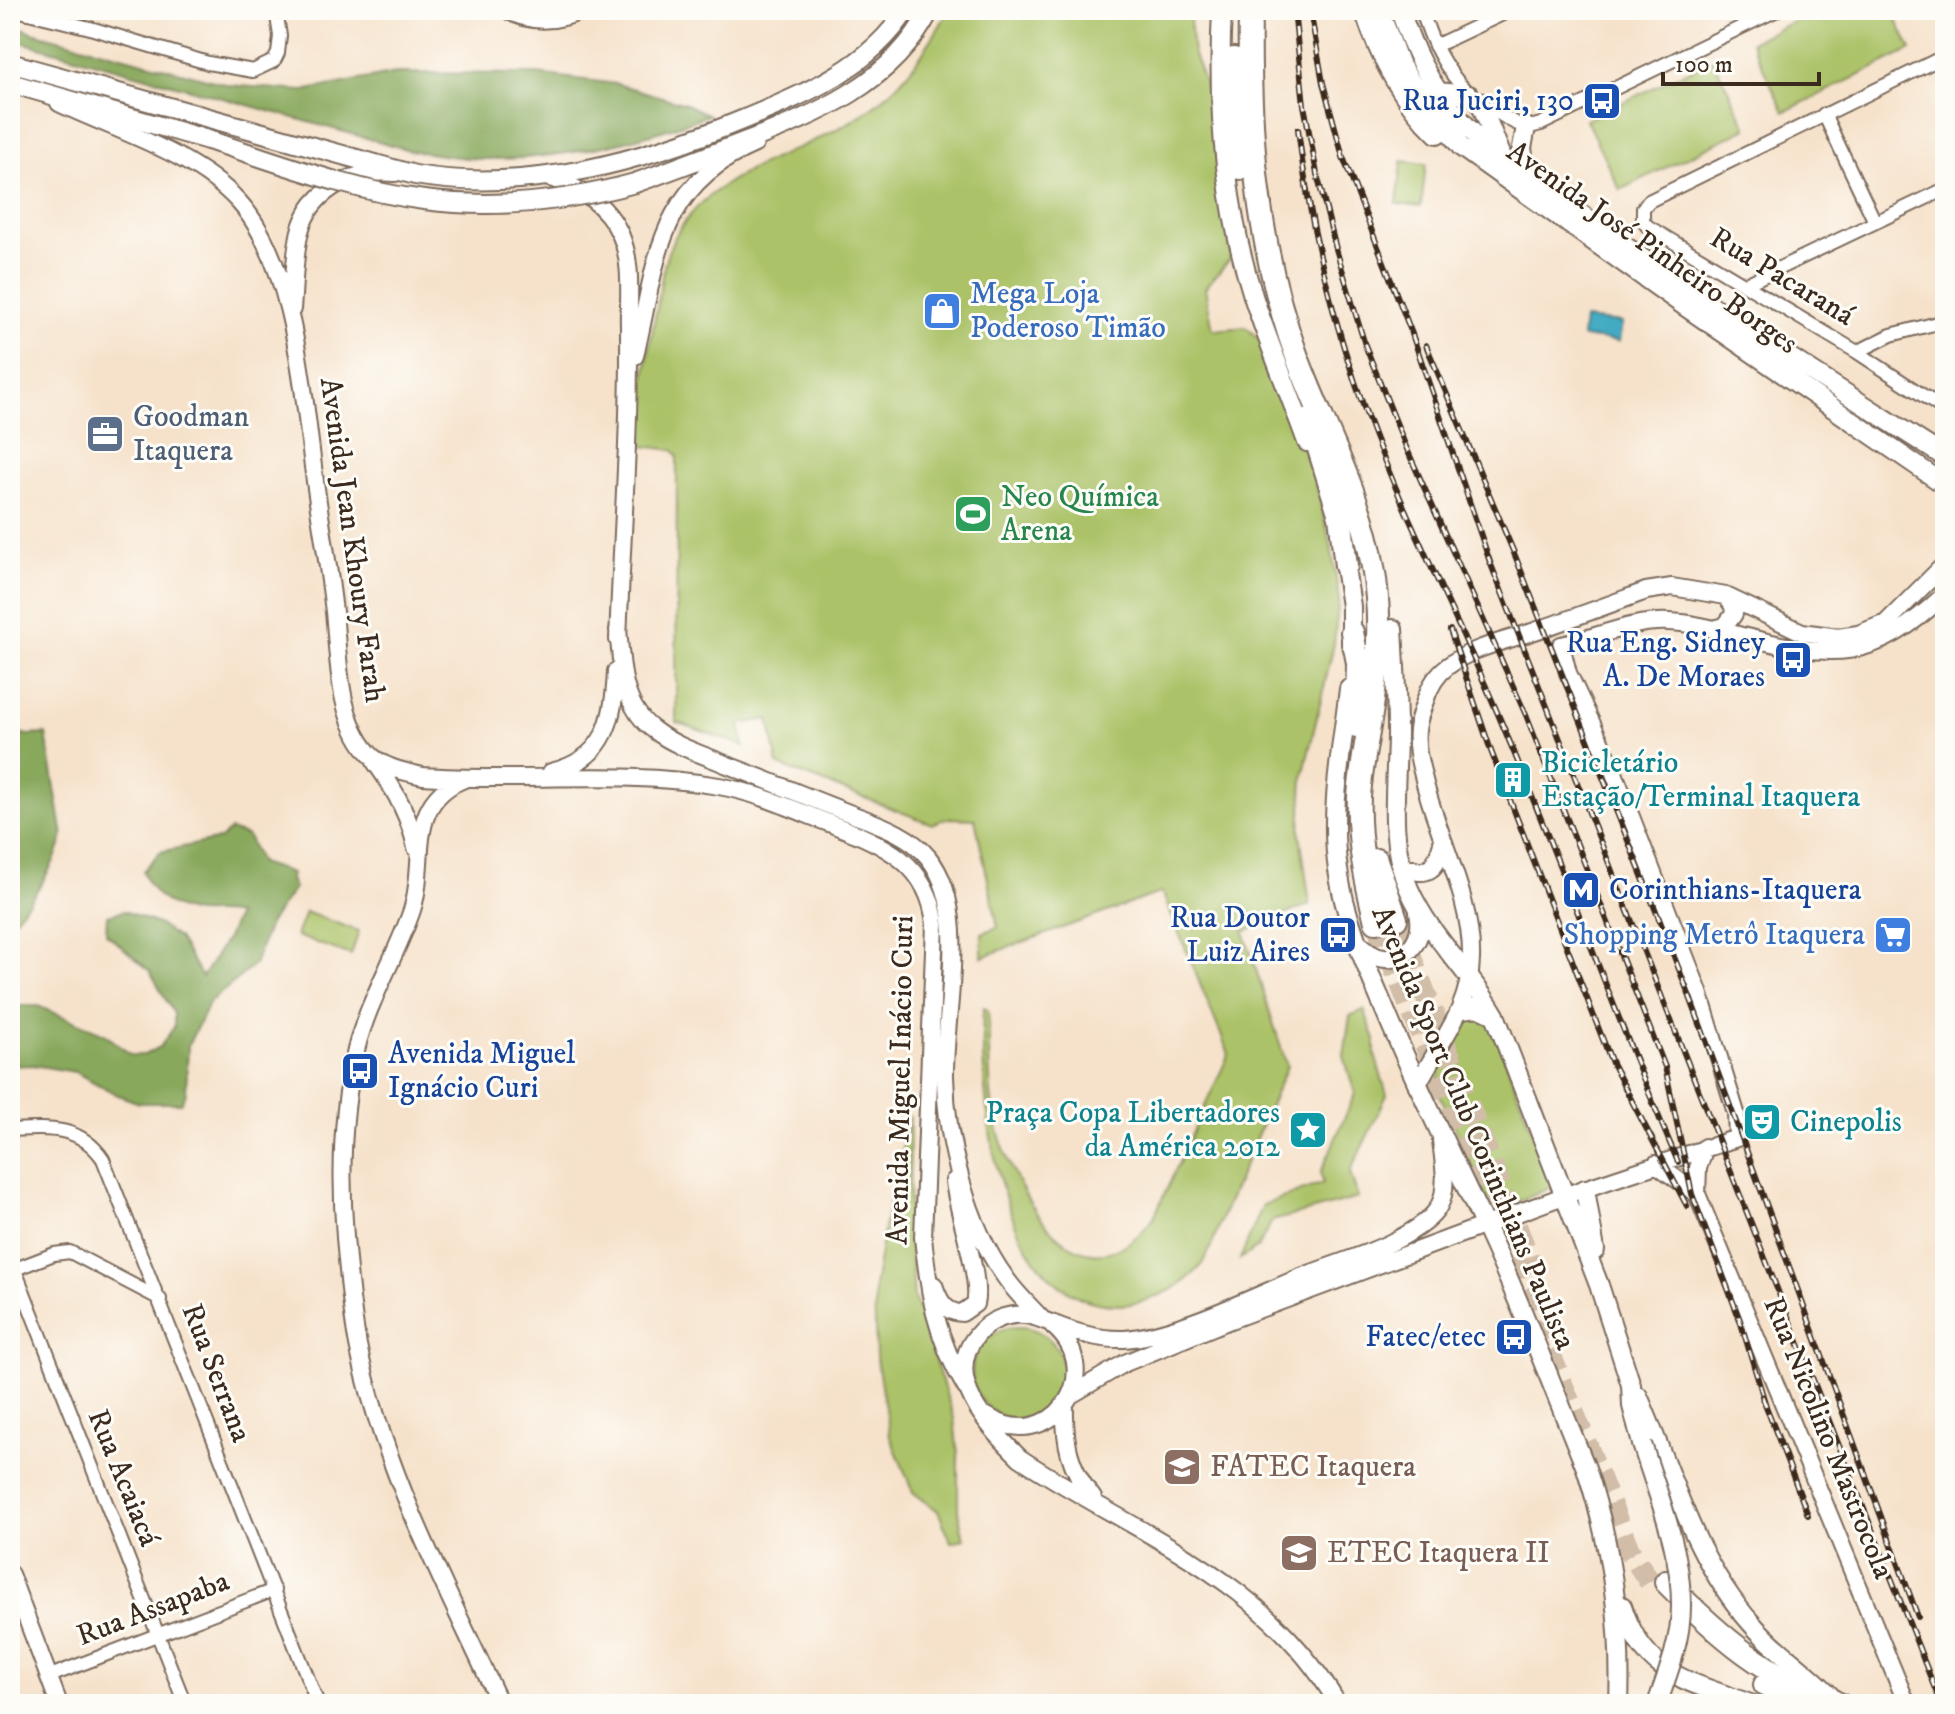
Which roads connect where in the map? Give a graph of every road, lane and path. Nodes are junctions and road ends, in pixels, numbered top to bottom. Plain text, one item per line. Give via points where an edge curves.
1 (16, 10) edge
2 (276, 10) edge
3 (503, 10) edge
4 (588, 10) edge
5 (906, 10) edge
6 (930, 10) edge
7 (1222, 10) edge
8 (1235, 10) edge
9 (1250, 10) edge
10 (1263, 10) edge
11 (1364, 10) edge
12 (1379, 10) edge
13 (1400, 10) edge
14 (1422, 10) edge
15 (1511, 10) edge
16 (1777, 10) edge
17 (1435, 46) junction
18 (1945, 56) edge
19 (10, 63) edge
20 (10, 83) edge
21 (32, 90) junction
22 (1437, 92) junction
23 (1475, 99) junction
24 (1824, 114) junction
25 (1526, 127) junction
26 (1461, 147) junction
27 (729, 153) junction
28 (1502, 157) junction
29 (415, 175) junction
30 (1526, 175) junction
31 (539, 176) junction
32 (1945, 189) edge
33 (1875, 222) junction
34 (1746, 284) junction
35 (1285, 318) junction
36 (291, 319) junction
37 (1945, 321) edge
38 (1857, 352) junction
39 (1297, 356) junction
40 (629, 381) junction
41 (1945, 410) edge
42 (1945, 457) edge
43 (1943, 479) edge
44 (1945, 564) edge
45 (1346, 566) junction
46 (1672, 587) junction
47 (1945, 594) edge
48 (1726, 596) junction
49 (1672, 622) junction
50 (1393, 629) junction
51 (1714, 629) junction
52 (618, 630) junction
53 (1352, 632) junction
54 (370, 756) junction
55 (470, 776) junction
56 (530, 776) junction
57 (1359, 792) junction
58 (1443, 843) junction
59 (1401, 866) junction
60 (420, 870) junction
61 (1418, 907) junction
62 (1357, 943) junction
63 (1470, 977) junction
64 (1462, 1009) junction
65 (1495, 1015) junction
66 (1417, 1086) junction
67 (10, 1130) edge
68 (1441, 1138) junction
69 (1705, 1147) junction
70 (953, 1154) junction
71 (1656, 1164) junction
72 (1585, 1189) junction
73 (1697, 1194) junction
74 (1566, 1195) junction
75 (1484, 1225) junction
76 (923, 1237) junction
77 (12, 1270) edge
78 (1599, 1285) junction
79 (160, 1299) junction
80 (1045, 1321) junction
81 (1631, 1385) junction
82 (966, 1388) junction
83 (1068, 1400) junction
84 (982, 1412) junction
85 (1102, 1508) junction
86 (1608, 1557) junction
87 (10, 1574) edge
88 (274, 1590) junction
89 (16, 1604) edge
90 (158, 1634) junction
91 (50, 1676) junction
92 (59, 1704) edge
93 (185, 1704) edge
94 (318, 1704) edge
95 (500, 1704) edge
96 (1338, 1704) edge
97 (1619, 1704) edge
98 (1657, 1704) edge
99 (1750, 1704) edge
100 (1795, 1704) edge
101 (1838, 1704) edge
102 (1907, 1704) edge

1 - 2 street via 253,71 274,61 278,53
3 - 4 street via 546,22
5 - 31 main road via 855,65 771,108 669,149
6 - 27 main road via 911,40 876,77 841,101
7 - 45 main road, Avenida Sport Club Corinthians Paulista via 1221,137 1232,207 1254,299 1316,465
8 - 35 highway via 1235,135 1252,230
9 - 35 highway, Avenida Sport Club Corinthians Paulista via 1252,156
10 - 50 highway, Avenida Sport Club Corinthians Paulista via 1262,135 1274,222 1307,344 1371,511
11 - 26 main road via 1388,71 1408,101 1436,133
12 - 26 main road, Avenida José Pinheiro Borges via 1399,63
13 - 22 main road, Avenida José Pinheiro Borges
14 - 17 street
15 - 17 street
16 - 25 street
17 - 23 street
18 - 24 street
19 - 29 main road
20 - 21 main road
21 - 27 main road, bridge via 422,200 531,203 584,196
21 - 36 street, Avenida Jean Khoury Farah via 171,153 221,186 240,203 262,239
22 - 23 main road
22 - 28 main road, Avenida José Pinheiro Borges
23 - 25 street
23 - 28 main road
24 - 33 street
24 - 34 street, Rua Pacaraná via 1643,208 1647,226
25 - 30 main road
26 - 43 main road, Avenida José Pinheiro Borges via 1683,305
27 - 40 street via 692,185 668,224
28 - 30 main road, Avenida José Pinheiro Borges
29 - 31 main road via 450,181
29 - 36 street, Avenida Jean Khoury Farah via 387,172 339,181 310,209 298,240
30 - 42 main road, Avenida José Pinheiro Borges
31 - 40 street via 576,189 599,205 622,238
32 - 33 street
33 - 34 street
34 - 38 street, Rua Pacaraná
35 - 39 highway, Avenida Sport Club Corinthians Paulista
36 - 54 street, Avenida Jean Khoury Farah via 342,685 353,728
37 - 38 street, Rua Pacaraná via 1891,335
38 - 41 street
39 - 45 highway via 1305,403 1340,516
39 - 57 highway, Avenida Sport Club Corinthians Paulista via 1362,518 1375,581 1375,681
40 - 52 street
44 - 48 street via 1886,623 1838,637 1802,632
45 - 53 main road, Avenida Sport Club Corinthians Paulista
46 - 48 street
46 - 49 street via 1661,604
46 - 58 street via 1646,591 1474,652 1443,670 1428,694 1417,730 1420,764
47 - 51 street via 1892,636 1856,649 1813,652
48 - 51 street via 1734,614 1725,626
49 - 51 street
49 - 69 street via 1629,626 1561,645 1699,992 1736,1113 1737,1138
50 - 57 highway, Avenida Sport Club Corinthians Paulista via 1372,810 1386,921 1360,847
50 - 59 main road, Avenida Sport Club Corinthians Paulista via 1395,813
52 - 56 street via 614,704 603,737 572,765
52 - 70 street, Avenida Miguel Inácio Curi via 632,705 655,731 705,756 883,825 929,858 950,909 945,1077
53 - 57 highway via 1358,663
53 - 62 main road, Avenida Sport Club Corinthians Paulista via 1335,830 1343,902
54 - 55 street via 406,772
54 - 60 street via 406,816
55 - 56 street, Avenida Miguel Inácio Curi
55 - 60 street via 449,785 431,802 424,817
56 - 76 street, Avenida Miguel Inácio Curi via 721,786 846,830 909,864 933,902 935,924
58 - 59 main road via 1439,859 1428,870
58 - 63 street via 1471,941
59 - 61 main road, Avenida Sport Club Corinthians Paulista
60 - 95 street via 417,896 367,1017 350,1077 342,1200 350,1291 358,1347 379,1421 418,1527
61 - 62 main road via 1418,935 1404,954 1379,957
61 - 63 main road, Avenida Sport Club Corinthians Paulista
62 - 66 main road, Avenida Sport Club Corinthians Paulista
63 - 64 street
63 - 65 main road, Avenida Sport Club Corinthians Paulista
64 - 65 main road via 1478,1007
64 - 66 street
65 - 74 main road, Avenida Sport Club Corinthians Paulista
66 - 68 main road, Avenida Sport Club Corinthians Paulista
67 - 79 street, Rua Serrana via 64,1130 94,1145
68 - 75 main road, Avenida Sport Club Corinthians Paulista
68 - 80 street via 1444,1184 1439,1206 1404,1236 1147,1335 1104,1339
69 - 71 street
69 - 73 street
70 - 76 street via 957,1206 977,1286 969,1310 955,1313 942,1303
70 - 80 street, Avenida Miguel Inácio Curi via 990,1252 1009,1284
71 - 72 street
71 - 73 street
72 - 74 street
72 - 78 main road
73 - 102 street, Rua Nicolino Mastrocola
74 - 75 street
74 - 78 main road, Avenida Sport Club Corinthians Paulista
75 - 83 street via 1225,1322 1105,1373
75 - 86 main road, Avenida Sport Club Corinthians Paulista via 1586,1468
76 - 82 street, Avenida Miguel Inácio Curi via 936,1322 948,1359
77 - 79 street via 70,1252
77 - 90 street, Rua Acaiacá
78 - 81 main road, Avenida Sport Club Corinthians Paulista
79 - 88 street, Rua Serrana
80 - 82 street via 1010,1315 982,1329 966,1356
80 - 83 street via 1070,1345 1075,1362 1076,1379
81 - 98 main road, Avenida Sport Club Corinthians Paulista, bridge via 1632,1406 1681,1590 1679,1630
81 - 101 main road, Avenida Sport Club Corinthians Paulista via 1717,1576 1752,1625
82 - 84 street, Avenida Miguel Inácio Curi
83 - 84 street via 1051,1418 1025,1427 997,1423
83 - 85 street, Avenida Miguel Inácio Curi via 1071,1464
84 - 85 street, Avenida Miguel Inácio Curi via 1020,1458
85 - 96 street, Avenida Miguel Inácio Curi via 1205,1568 1254,1604 1291,1639
86 - 97 main road, Avenida Sport Club Corinthians Paulista
86 - 99 main road via 1629,1628 1652,1660 1667,1672
87 - 89 street
88 - 90 street, Rua Assapaba
88 - 94 street, Rua Serrana
89 - 91 street
90 - 91 street, Rua Assapaba
90 - 93 street, Rua Acaiacá
91 - 92 street
100 - 101 highway via 1700,1637 1659,1584 1757,1663

